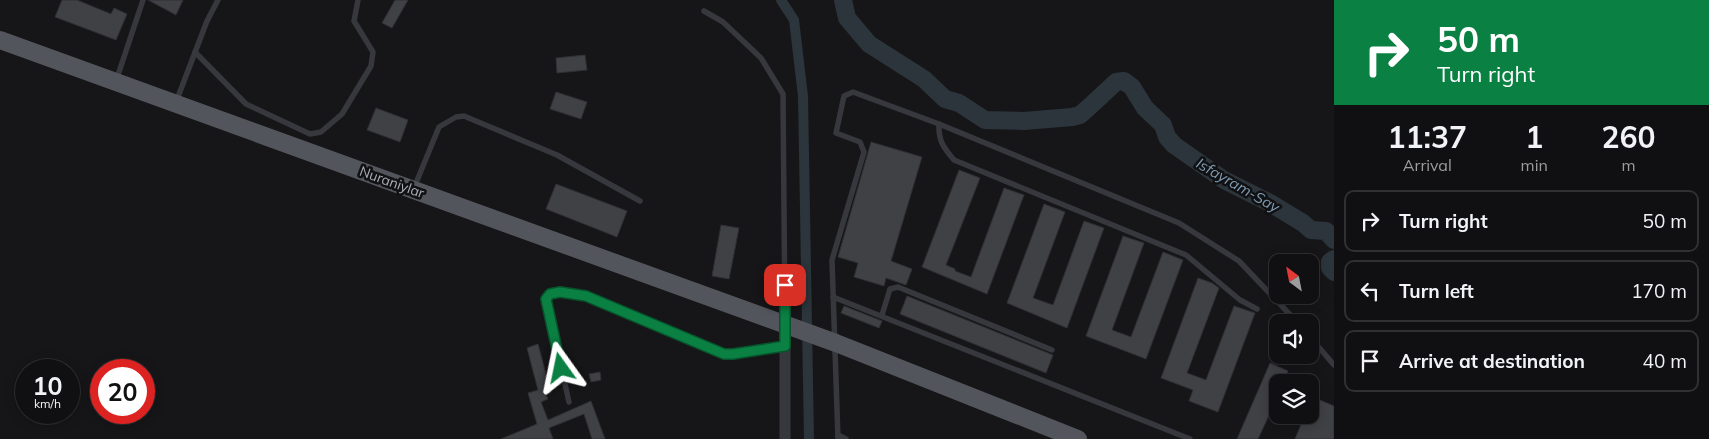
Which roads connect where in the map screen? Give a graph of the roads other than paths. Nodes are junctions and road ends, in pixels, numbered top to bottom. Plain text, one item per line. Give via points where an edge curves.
1 (143, 0) edge
2 (218, 0) edge
3 (358, 0) edge
4 (704, 11) dead end
5 (0, 40) edge
6 (195, 52) junction
7 (116, 83) junction
8 (175, 104) junction
9 (939, 124) junction
10 (413, 190) junction
11 (640, 201) dead end
12 (833, 297) junction
13 (1257, 309) dead end
14 (1289, 314) edge
15 (882, 315) junction
16 (785, 325) junction
17 (836, 343) junction
18 (785, 346) junction
19 (1319, 348) edge
20 (1052, 350) dead end
21 (1334, 365) edge
22 (569, 402) dead end
23 (838, 437) edge
24 (785, 439) edge
25 (846, 439) edge
26 (1078, 439) edge
27 (1190, 439) edge

1 - 7 lane
2 - 6 lane
3 - 6 lane via 354,21 373,52 371,66 342,114 321,132 310,134 246,104
4 - 16 lane via 723,22 755,52 783,94
5 - 7 main road, Nuraniylar
6 - 8 lane
7 - 8 main road, Nuraniylar
8 - 10 main road, Nuraniylar
9 - 12 lane via 853,92 844,96 836,133 860,142 864,152 832,260
9 - 13 lane via 938,136 942,146 954,160 1186,255 1240,300
9 - 14 lane via 1180,222 1239,261
10 - 11 lane via 439,127 464,116 557,155
10 - 16 main road, Nuraniylar
12 - 15 lane
12 - 17 lane
15 - 20 lane via 890,289 898,287
15 - 27 lane
16 - 17 main road, Nuraniylar
16 - 18 street
17 - 23 lane
17 - 26 main road, Nuraniylar
18 - 22 lane via 724,354 586,296 560,292 550,294 546,299
18 - 24 street
19 - 21 lane
23 - 25 lane

